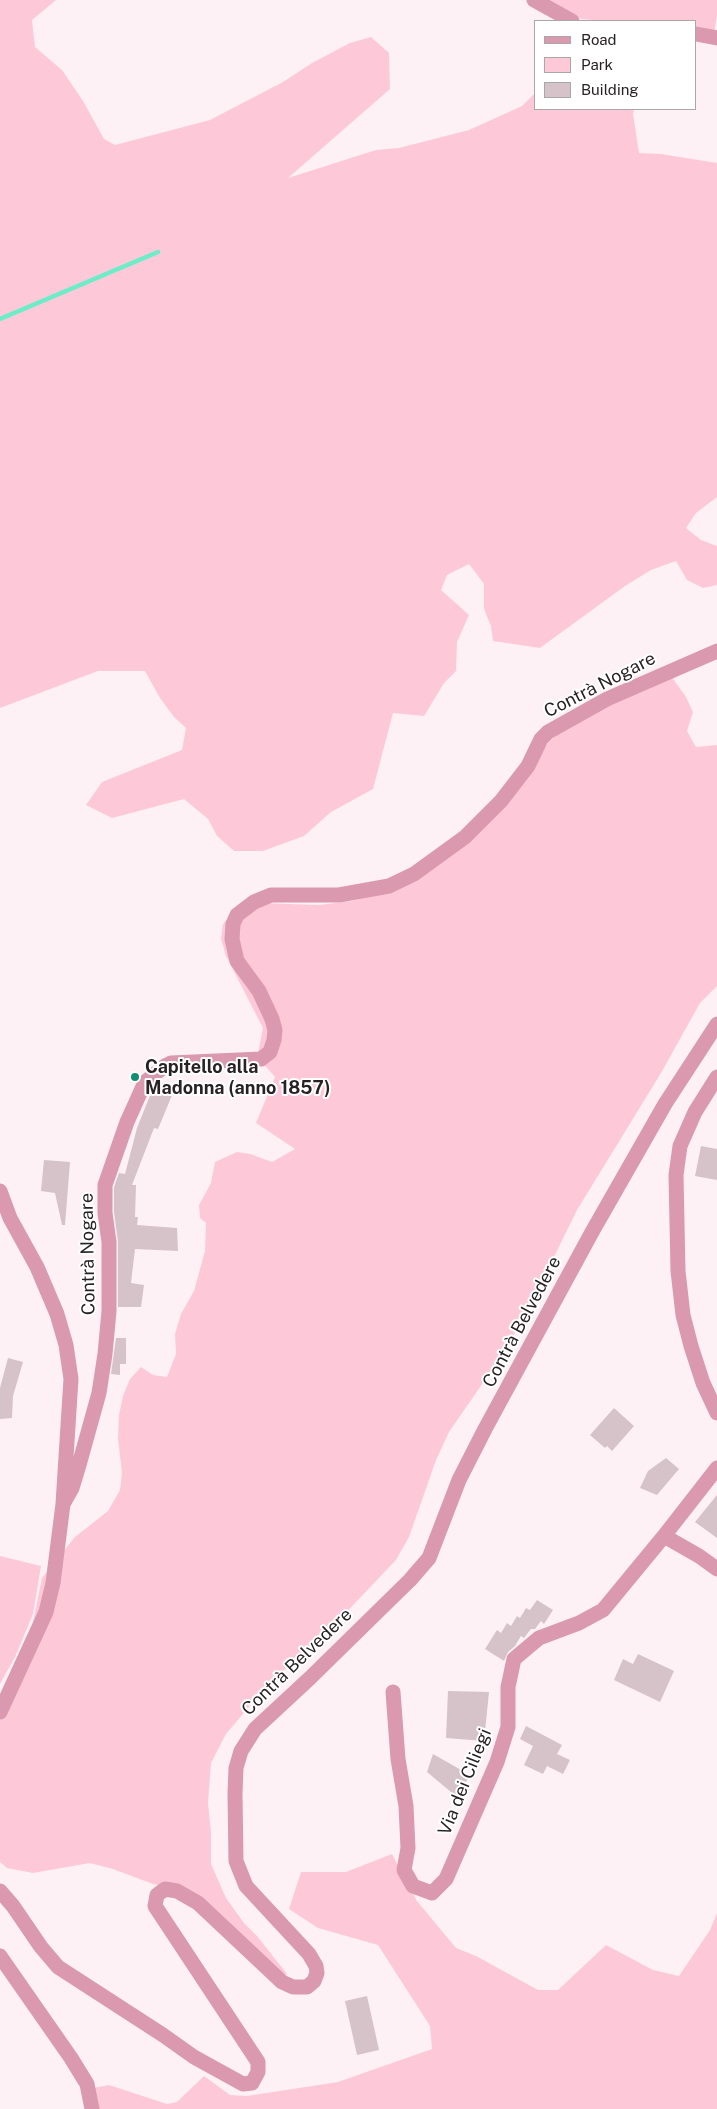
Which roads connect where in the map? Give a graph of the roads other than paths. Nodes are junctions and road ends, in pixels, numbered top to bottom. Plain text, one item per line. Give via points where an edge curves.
1 (534, 0) edge
2 (570, 20) edge
3 (697, 34) edge
4 (717, 38) edge
5 (717, 651) edge
6 (717, 1024) edge
7 (717, 1078) edge
8 (0, 1191) edge
9 (717, 1413) edge
10 (717, 1468) edge
11 (62, 1504) junction
12 (664, 1536) junction
13 (717, 1569) edge
14 (393, 1692) dead end
15 (0, 1712) edge
16 (0, 1891) edge
17 (0, 1956) edge
18 (92, 2109) edge

1 - 2 street
3 - 4 street
5 - 11 street, Contrà Nogare via 607,699 548,732 528,766 501,801 465,837 414,874 390,886 340,895 271,895 254,902 237,915 232,939 237,961 259,991 272,1019 274,1040 270,1052 261,1059 171,1063 145,1082 105,1185 104,1213 109,1242 105,1354 99,1393 79,1465 72,1488
6 - 16 street, Contrà Belvedere via 665,1104 596,1224 485,1429 459,1480 429,1558 310,1678 254,1728 241,1751 236,1768 236,1861 246,1886 309,1954 316,1966 314,1981 307,1987 293,1987 282,1982 198,1904 177,1891 165,1889 157,1895 155,1906 258,2062 258,2072 252,2083 243,2084 194,2057 58,1967
7 - 9 street via 695,1112 680,1146 676,1175 678,1271 683,1315 703,1383
8 - 11 street, Contrà Nogare via 10,1218 37,1267 66,1345 71,1379
10 - 12 street, Via dei Ciliegi
11 - 15 street via 53,1583 46,1612
12 - 13 street
12 - 14 street, Via dei Ciliegi via 603,1610 580,1624 539,1638 514,1659 508,1687 508,1727 497,1762 446,1880 432,1893 413,1886 404,1870 408,1848 406,1806 398,1759
17 - 18 street via 68,2052 87,2084

